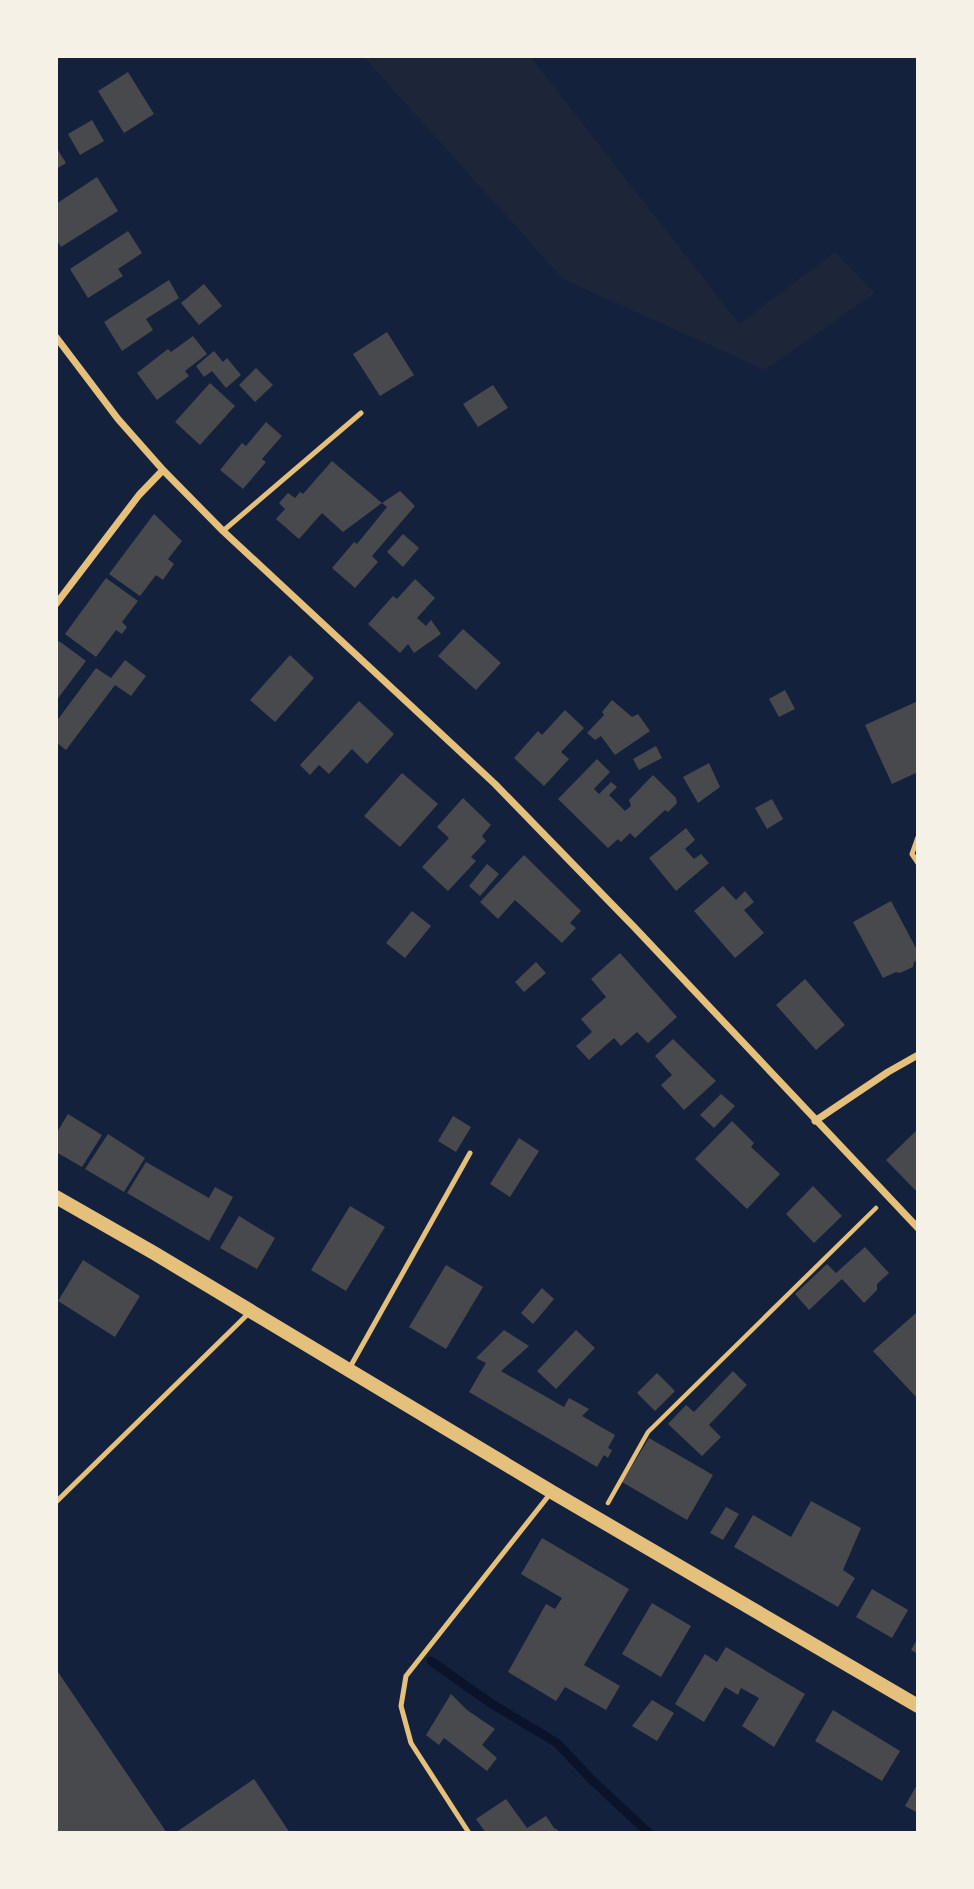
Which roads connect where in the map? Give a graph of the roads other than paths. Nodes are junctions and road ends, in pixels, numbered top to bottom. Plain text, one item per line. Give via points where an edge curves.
1 (56, 337) edge
2 (361, 414) dead end
3 (163, 470) junction
4 (223, 531) junction
5 (56, 604) edge
6 (918, 837) edge
7 (918, 863) edge
8 (918, 1055) edge
9 (815, 1121) junction
10 (470, 1153) dead end
11 (56, 1197) edge
12 (918, 1228) edge
13 (250, 1311) junction
14 (349, 1369) junction
15 (552, 1492) junction
16 (56, 1502) edge
17 (918, 1706) edge
18 (469, 1833) edge

1 - 3 street
2 - 4 lane
3 - 4 street
3 - 5 street
4 - 9 street via 495,784
6 - 7 lane via 912,853
8 - 9 street
9 - 12 street
10 - 14 lane
11 - 13 main road
13 - 14 main road
13 - 16 lane
14 - 15 main road
15 - 17 main road
15 - 18 lane via 406,1676 401,1706 411,1744

